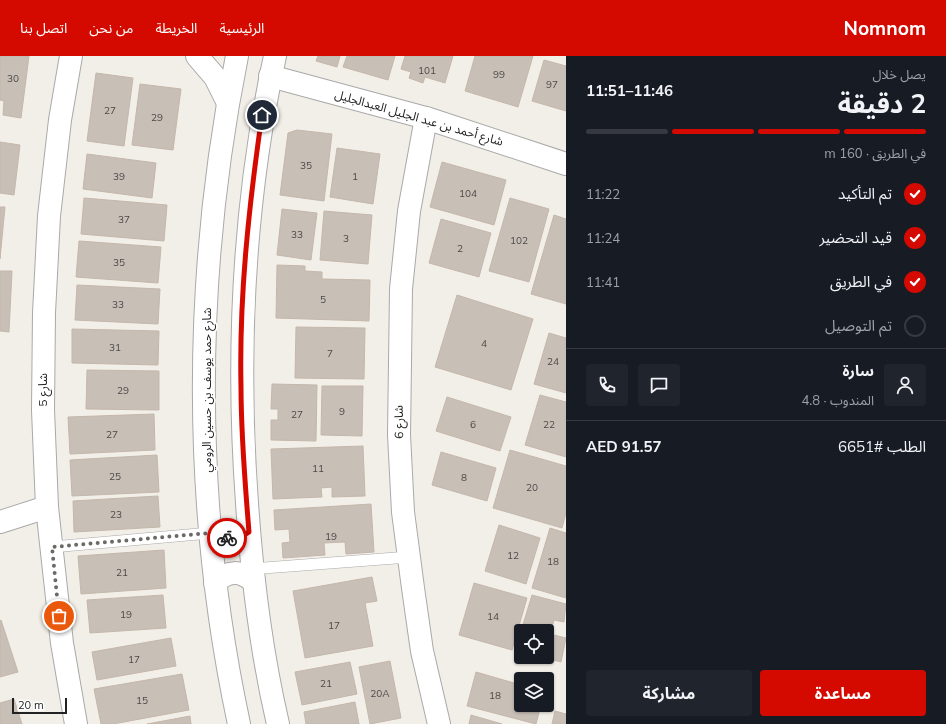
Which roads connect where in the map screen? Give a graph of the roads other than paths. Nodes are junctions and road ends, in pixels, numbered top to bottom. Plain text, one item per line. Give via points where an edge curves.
1 (71, 56) edge
2 (197, 56) edge
3 (237, 56) edge
4 (273, 66) edge
5 (228, 103) junction
6 (426, 118) junction
7 (566, 164) edge
8 (47, 507) junction
9 (0, 522) edge
10 (249, 532) junction
11 (210, 533) junction
12 (52, 547) junction
13 (409, 557) junction
14 (253, 575) junction
15 (215, 583) junction
16 (76, 724) edge
17 (239, 724) edge
18 (278, 724) edge
19 (439, 724) edge

1 - 8 street, شارع 5 via 60,120 52,194 44,313 43,410
2 - 5 street via 215,77
3 - 5 street, شارع حمد يوسف بن حسين الرومي
4 - 6 street, شارع أحمد بن عبد الجليل العبدالجليل
4 - 10 street via 262,115 250,204 242,320 242,445
5 - 11 street, شارع حمد يوسف بن حسين الرومي via 213,207 205,333 205,449
6 - 7 street, شارع أحمد بن عبد الجليل العبدالجليل
6 - 13 street, شارع 6 via 409,211 401,289 399,435 403,512
8 - 9 street
8 - 12 street, شارع 5
10 - 11 street via 234,538
10 - 14 street
11 - 12 lane
11 - 15 street, شارع حمد يوسف بن حسين الرومي
12 - 16 street, شارع 5 via 62,643
13 - 14 lane
13 - 19 street, شارع 6 via 422,651
14 - 15 street via 234,572
14 - 18 street
15 - 17 street, شارع حمد يوسف بن حسين الرومي

